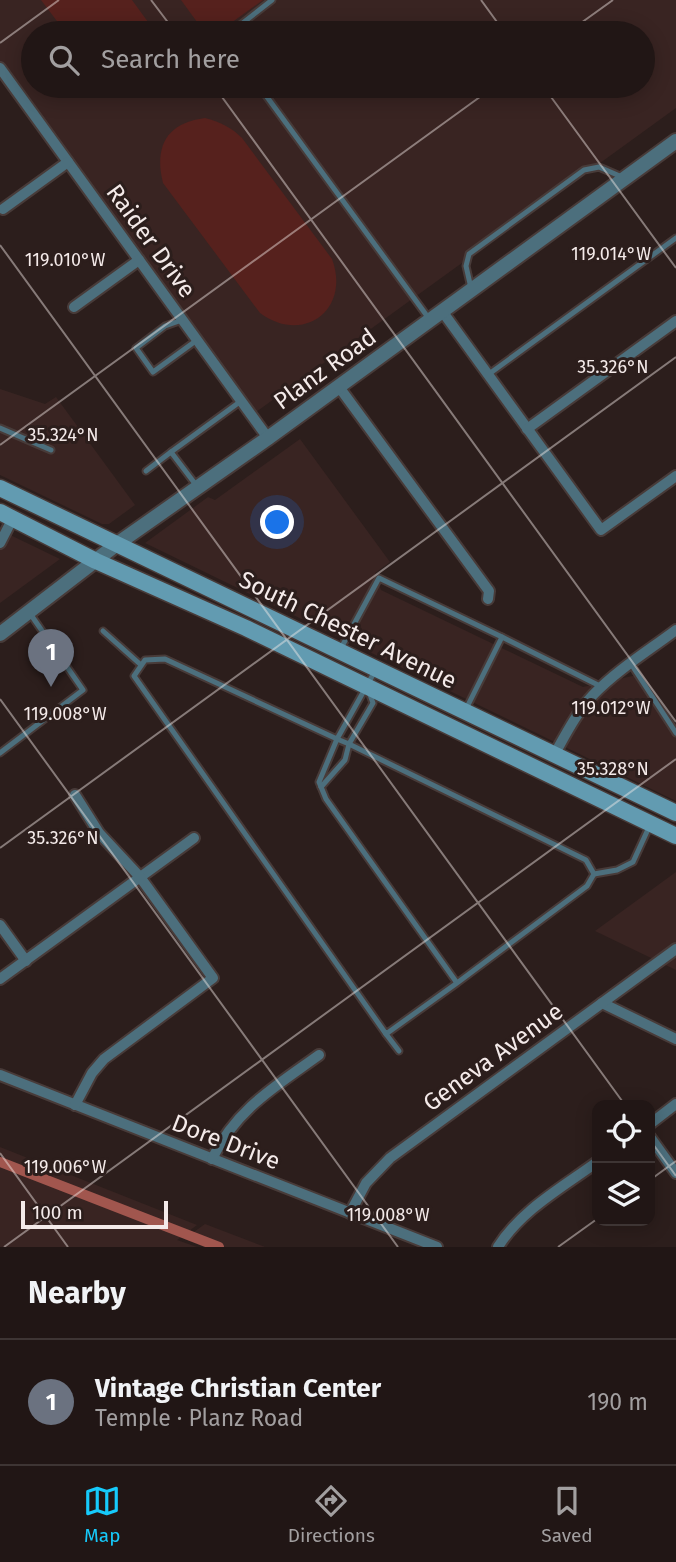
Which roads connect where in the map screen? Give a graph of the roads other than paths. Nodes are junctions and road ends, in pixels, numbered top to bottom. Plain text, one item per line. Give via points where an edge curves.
1 (272, 0) edge
2 (245, 21) edge
3 (0, 68) edge
4 (21, 97) edge
5 (22, 98) edge
6 (268, 98) edge
7 (676, 141) edge
8 (68, 162) junction
9 (625, 178) junction
10 (3, 209) dead end
11 (676, 238) edge
12 (139, 260) junction
13 (472, 290) junction
14 (74, 307) dead end
15 (436, 316) junction
16 (182, 320) junction
17 (676, 321) edge
18 (197, 340) junction
19 (488, 375) junction
20 (339, 387) junction
21 (241, 401) junction
22 (0, 428) edge
23 (527, 429) junction
24 (268, 438) junction
25 (51, 450) dead end
26 (171, 452) junction
27 (146, 471) dead end
28 (676, 476) edge
29 (0, 488) edge
30 (198, 488) junction
31 (6, 515) edge
32 (0, 543) edge
33 (117, 544) junction
34 (96, 561) junction
35 (488, 599) dead end
36 (29, 612) junction
37 (676, 630) edge
38 (103, 631) dead end
39 (0, 634) edge
40 (502, 638) junction
41 (339, 651) junction
42 (631, 664) junction
43 (141, 665) junction
44 (376, 669) junction
45 (368, 686) junction
46 (602, 687) junction
47 (464, 712) junction
48 (676, 733) edge
49 (337, 739) junction
50 (349, 744) junction
51 (0, 753) edge
52 (554, 755) junction
53 (321, 787) junction
54 (75, 795) dead end
55 (676, 814) edge
56 (650, 825) junction
57 (676, 836) edge
58 (194, 838) dead end
59 (594, 874) junction
60 (140, 877) junction
61 (0, 925) edge
62 (676, 949) edge
63 (26, 961) junction
64 (0, 979) edge
65 (457, 983) junction
66 (602, 1003) junction
67 (386, 1034) junction
68 (676, 1039) edge
69 (398, 1051) dead end
70 (319, 1055) dead end
71 (0, 1075) edge
72 (676, 1104) edge
73 (75, 1105) junction
74 (655, 1120) edge
75 (655, 1144) edge
76 (212, 1159) junction
77 (596, 1163) edge
78 (676, 1173) edge
79 (350, 1213) junction
80 (437, 1247) edge
81 (498, 1247) edge

1 - 2 lane
3 - 4 street, Raider Drive
5 - 8 street, Raider Drive
6 - 15 lane
7 - 9 street, Planz Road
8 - 10 street
8 - 12 street, Raider Drive
9 - 13 street, Planz Road
9 - 13 lane via 599,167 584,170 469,254 466,266
11 - 19 lane
12 - 14 street
12 - 16 street, Raider Drive
13 - 15 street, Planz Road
15 - 19 street
15 - 20 street, Planz Road
16 - 18 street, Raider Drive
16 - 18 lane via 165,326 136,348 153,372
17 - 23 street
18 - 21 street, Raider Drive
19 - 23 street
20 - 24 street, Planz Road
20 - 35 street via 489,591
21 - 24 street, Raider Drive
21 - 26 lane
22 - 25 lane
23 - 28 street via 601,530
24 - 30 street, Planz Road
26 - 27 lane
26 - 30 lane
29 - 33 main road, South Chester Avenue
30 - 33 street, Planz Road
31 - 32 street
31 - 34 main road, South Chester Avenue
33 - 34 street, Planz Road
33 - 41 main road, South Chester Avenue
34 - 36 street, Planz Road
34 - 45 main road, South Chester Avenue
36 - 39 street, Planz Road
36 - 51 lane via 83,690
37 - 42 street
38 - 43 lane
40 - 41 lane via 379,578
40 - 46 lane
40 - 47 lane
41 - 44 main road, South Chester Avenue
42 - 46 street
42 - 48 lane
43 - 49 lane via 145,660 165,659
43 - 67 lane via 134,676
44 - 45 lane
44 - 47 main road, South Chester Avenue
45 - 49 lane
45 - 50 lane via 373,703
45 - 56 main road, South Chester Avenue
46 - 52 street via 579,712
47 - 52 main road, South Chester Avenue
49 - 50 lane
49 - 53 lane
50 - 53 lane via 345,760
50 - 59 lane via 586,860
52 - 55 main road, South Chester Avenue
53 - 65 lane
54 - 60 street via 99,833
56 - 57 main road, South Chester Avenue
56 - 59 lane via 633,862
58 - 60 street
59 - 65 lane via 587,886
60 - 63 street
60 - 73 street via 213,978 104,1059
61 - 63 street
62 - 66 street, Geneva Avenue
63 - 64 street
65 - 67 lane
66 - 68 street
66 - 79 street, Geneva Avenue via 390,1158 366,1183
67 - 69 lane
70 - 76 street via 243,1111
71 - 73 street, Dore Drive
72 - 74 street
73 - 76 street, Dore Drive
75 - 78 street
76 - 79 street, Dore Drive
77 - 81 street via 528,1212
79 - 80 street, Dore Drive

